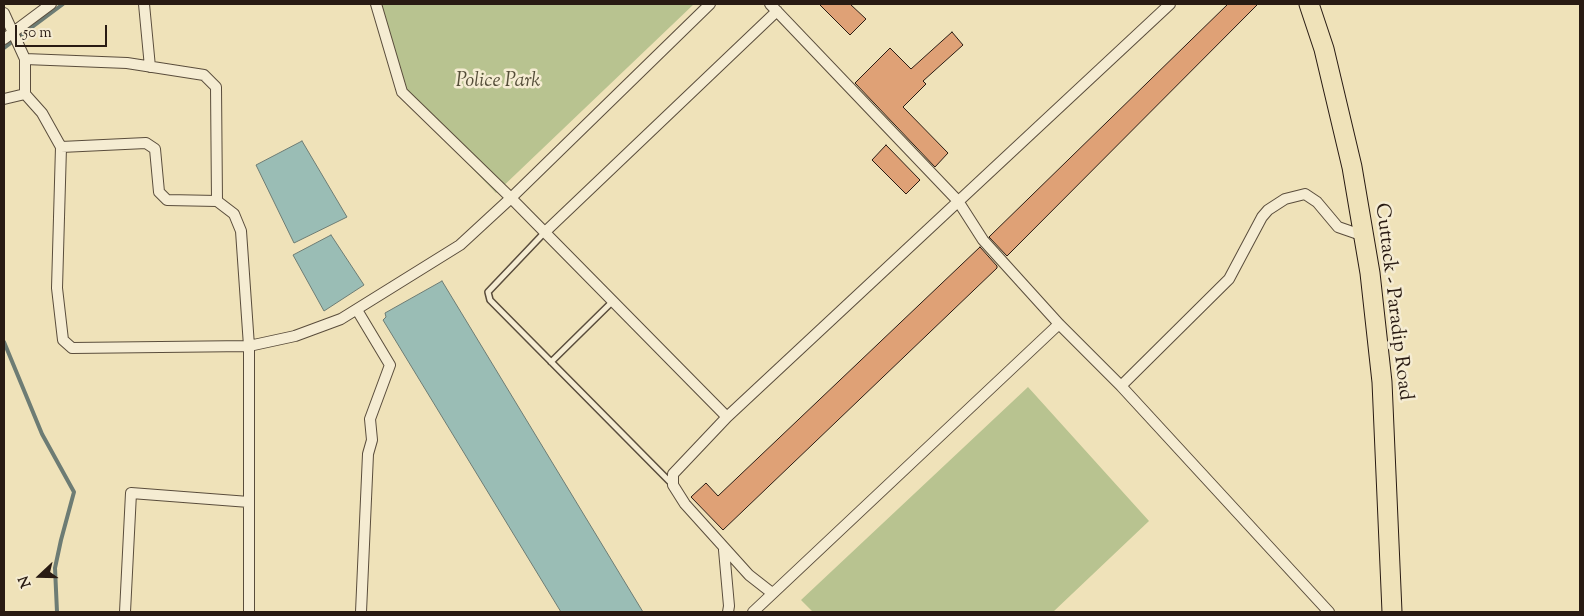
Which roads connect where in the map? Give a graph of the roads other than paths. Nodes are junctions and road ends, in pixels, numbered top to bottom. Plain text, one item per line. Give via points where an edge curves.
1 (51, 4) edge
2 (144, 4) edge
3 (376, 4) edge
4 (710, 4) edge
5 (1170, 4) edge
6 (1309, 4) edge
7 (773, 8) edge
8 (4, 13) edge
9 (12, 32) junction
10 (4, 39) edge
11 (25, 59) junction
12 (150, 66) junction
13 (26, 94) junction
14 (4, 99) edge
15 (61, 147) junction
16 (511, 198) junction
17 (217, 201) junction
18 (958, 201) junction
19 (545, 232) junction
20 (1364, 236) junction
21 (613, 302) junction
22 (357, 310) junction
23 (1059, 324) junction
24 (249, 346) junction
25 (551, 362) junction
26 (1121, 386) junction
27 (727, 417) junction
28 (673, 486) junction
29 (249, 502) junction
30 (724, 550) junction
31 (772, 593) junction
32 (125, 612) edge
33 (249, 612) edge
34 (361, 612) edge
35 (728, 612) edge
36 (752, 612) edge
37 (1329, 612) edge
38 (1392, 612) edge

1 - 9 street
2 - 12 street
3 - 16 street via 402,92
4 - 16 street
5 - 18 street
6 - 20 highway, Cuttack - Paradip Road via 1324,49
7 - 18 street
7 - 19 street
8 - 9 street
9 - 10 street
9 - 11 street
11 - 12 street
11 - 13 street
12 - 17 street via 204,75 216,87
13 - 14 street
13 - 15 street via 42,113
15 - 17 street via 146,143 155,149 159,192 167,200
15 - 24 street via 57,288 64,340 72,348
16 - 19 street
16 - 22 street via 460,245
17 - 24 street via 234,214 241,231
18 - 23 street via 983,240
18 - 27 street
19 - 21 street
19 - 25 lane via 488,292 490,300
20 - 26 street via 1338,227 1318,202 1305,194 1285,199 1262,217 1229,279
20 - 38 highway, Cuttack - Paradip Road via 1382,382
21 - 25 lane
21 - 27 street
22 - 24 street via 295,336
22 - 34 street via 390,365 370,419 372,440 368,454
23 - 26 street
23 - 31 street
24 - 29 street
25 - 28 lane
26 - 37 street
27 - 28 street via 673,474
28 - 30 street
29 - 32 street via 131,493
29 - 33 street
30 - 31 street
30 - 35 street
31 - 36 street

